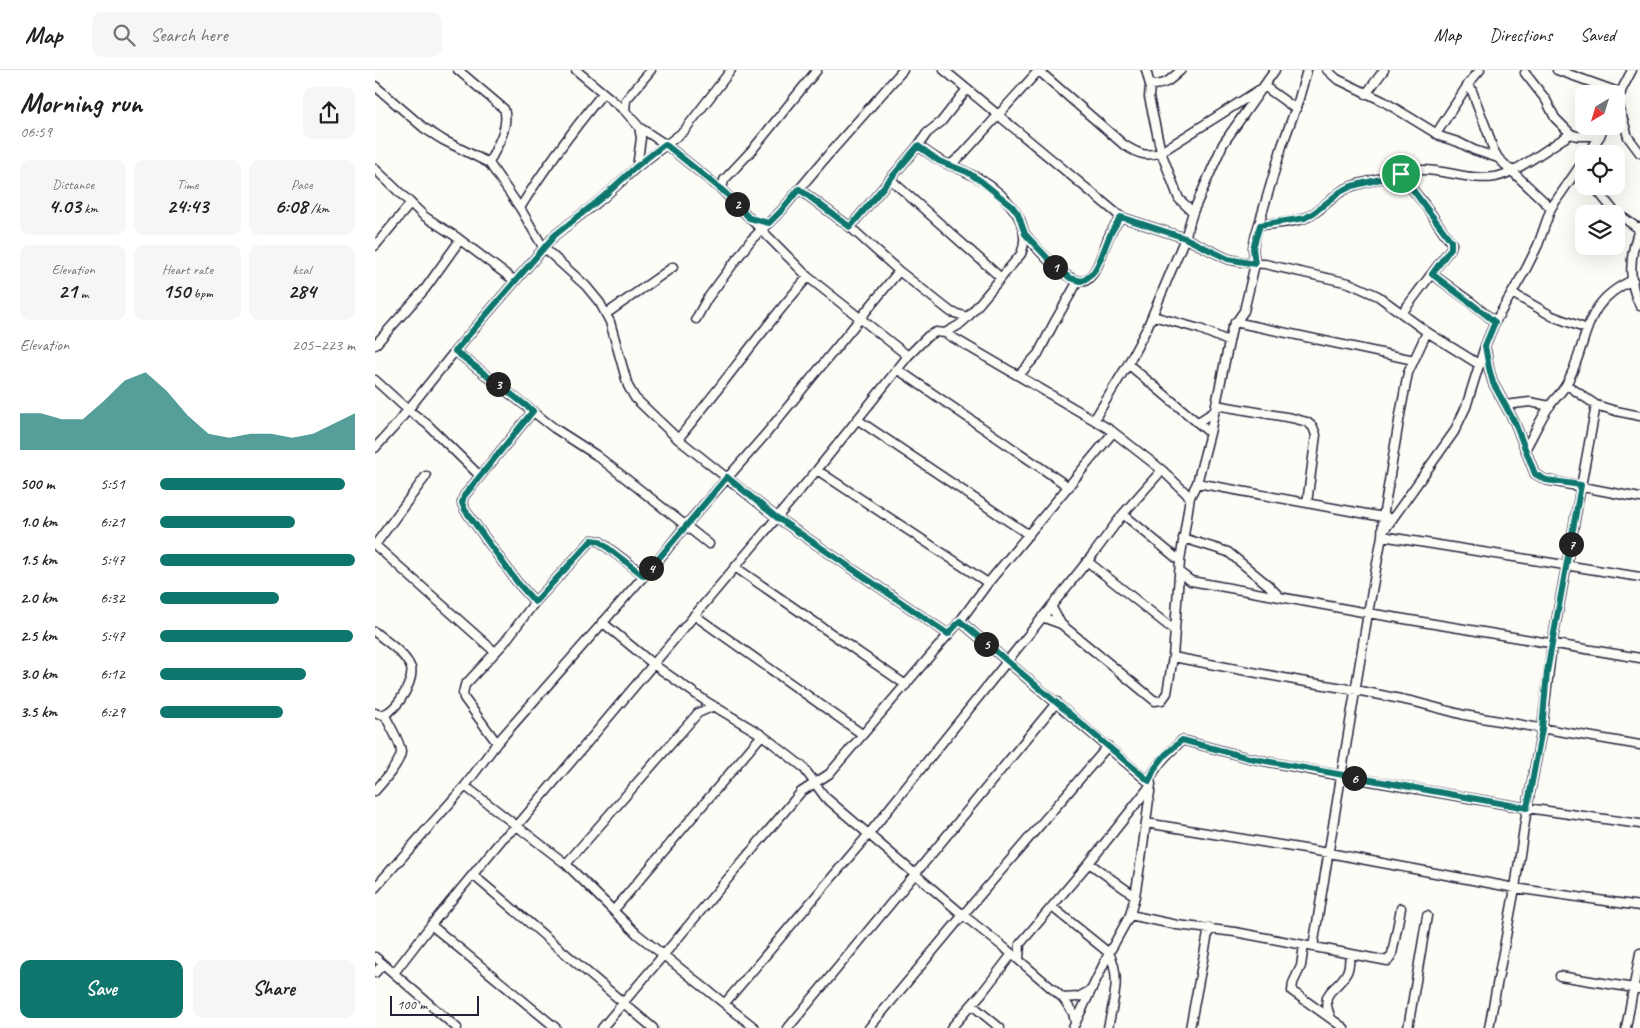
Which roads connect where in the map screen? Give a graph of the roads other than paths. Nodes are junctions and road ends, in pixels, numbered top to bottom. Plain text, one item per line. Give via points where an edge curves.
1 (458, 70) edge
2 (474, 70) edge
3 (576, 70) edge
4 (651, 70) edge
5 (731, 70) edge
6 (817, 70) edge
7 (903, 70) edge
8 (944, 70) edge
9 (1039, 70) edge
10 (1146, 70) edge
11 (1181, 70) edge
12 (1307, 70) edge
13 (1327, 70) edge
14 (1384, 70) edge
15 (1480, 70) edge
16 (1557, 70) edge
17 (1632, 70) edge
18 (1274, 71) edge
19 (1525, 73) dead end
20 (467, 77) junction
21 (1469, 83) junction
22 (1150, 85) junction
23 (1590, 85) edge
24 (1624, 85) edge
25 (375, 86) edge
26 (1263, 87) junction
27 (967, 89) junction
28 (603, 93) junction
29 (1366, 94) junction
30 (626, 100) junction
31 (612, 101) junction
32 (1295, 109) junction
33 (625, 111) junction
34 (998, 114) junction
35 (1625, 125) edge
36 (639, 127) junction
37 (1436, 134) junction
38 (1571, 134) junction
39 (1600, 136) joint
40 (665, 144) junction
41 (1594, 145) edge
42 (918, 146) junction
43 (1161, 152) junction
44 (1640, 153) edge
45 (1498, 158) junction
46 (489, 164) junction
47 (950, 165) junction
48 (637, 166) junction
49 (375, 169) edge
50 (1511, 172) junction
51 (1575, 173) edge
52 (1401, 174) junction
53 (890, 179) junction
54 (724, 180) junction
55 (713, 184) junction
56 (799, 189) junction
57 (722, 190) junction
58 (1601, 195) edge
59 (411, 203) junction
60 (520, 208) junction
61 (1551, 208) junction
62 (1193, 212) junction
63 (1121, 217) junction
64 (749, 218) junction
65 (769, 223) junction
66 (1260, 225) junction
67 (850, 227) junction
68 (1639, 228) edge
69 (761, 230) junction
70 (1025, 234) junction
71 (1185, 238) junction
72 (460, 240) junction
73 (375, 246) edge
74 (543, 247) junction
75 (1255, 264) junction
76 (673, 267) dead end
77 (899, 271) junction
78 (1432, 274) junction
79 (1640, 274) edge
80 (809, 277) junction
81 (1000, 277) junction
82 (1632, 279) junction
83 (515, 281) junction
84 (1078, 281) junction
85 (1512, 293) junction
86 (1640, 306) edge
87 (1402, 313) junction
88 (606, 314) junction
89 (1153, 316) junction
90 (968, 317) junction
91 (696, 319) dead end
92 (861, 320) junction
93 (1235, 322) junction
94 (1495, 322) junction
95 (1587, 329) junction
96 (1427, 332) junction
97 (945, 333) junction
98 (1228, 341) junction
99 (375, 345) edge
100 (1485, 346) junction
101 (455, 351) junction
102 (909, 356) junction
103 (1414, 360) junction
104 (1128, 364) junction
105 (1480, 366) junction
106 (1489, 368) junction
107 (897, 369) junction
108 (1019, 375) junction
109 (375, 380) edge
110 (1567, 385) junction
111 (1505, 405) junction
112 (1596, 405) junction
113 (1550, 406) junction
114 (1215, 408) junction
115 (408, 410) junction
116 (533, 411) junction
117 (1640, 416) edge
118 (858, 420) junction
119 (1094, 420) junction
120 (1198, 422) junction
121 (1112, 431) junction
122 (1210, 433) junction
123 (678, 438) junction
124 (375, 448) edge
125 (1526, 448) junction
126 (817, 470) junction
127 (1162, 470) junction
128 (426, 476) dead end
129 (481, 476) junction
130 (727, 477) junction
131 (1197, 483) junction
132 (1581, 485) junction
133 (1069, 487) junction
134 (1190, 497) junction
135 (1640, 498) edge
136 (1307, 503) junction
137 (1397, 511) junction
138 (1123, 514) junction
139 (776, 517) junction
140 (1383, 517) junction
141 (685, 525) junction
142 (1383, 534) junction
143 (1029, 536) junction
144 (1183, 538) junction
145 (709, 544) dead end
146 (375, 545) edge
147 (1087, 561) junction
148 (1180, 561) junction
149 (1567, 565) junction
150 (735, 567) junction
151 (1179, 572) junction
152 (644, 576) junction
153 (1640, 576) edge
154 (1191, 581) junction
155 (988, 583) junction
156 (1178, 588) junction
157 (1279, 596) junction
158 (535, 602) junction
159 (1051, 606) junction
160 (1368, 614) junction
161 (694, 615) junction
162 (1042, 617) junction
163 (960, 621) junction
164 (602, 622) junction
165 (1061, 624) junction
166 (1175, 631) junction
167 (375, 632) edge
168 (948, 634) junction
169 (1552, 644) junction
170 (495, 652) junction
171 (1173, 657) junction
172 (1640, 658) edge
173 (1007, 662) junction
174 (653, 664) junction
175 (906, 685) junction
176 (1356, 690) junction
177 (697, 694) junction
178 (1057, 702) junction
179 (715, 706) junction
180 (375, 713) edge
181 (698, 713) junction
182 (385, 715) junction
183 (1542, 729) junction
184 (862, 734) junction
185 (762, 735) junction
186 (497, 743) junction
187 (1640, 745) edge
188 (1108, 746) junction
189 (1342, 776) junction
190 (815, 783) junction
191 (1150, 783) junction
192 (465, 786) junction
193 (375, 791) edge
194 (1527, 808) junction
195 (1146, 823) junction
196 (1640, 824) edge
197 (517, 826) junction
198 (867, 834) junction
199 (1329, 853) junction
200 (1089, 863) junction
201 (566, 864) junction
202 (473, 875) junction
203 (915, 875) junction
204 (375, 888) edge
205 (1515, 888) junction
206 (1135, 896) junction
207 (1640, 906) edge
208 (1052, 907) junction
209 (1401, 908) dead end
210 (614, 910) junction
211 (963, 915) junction
212 (1129, 915) junction
213 (1427, 916) dead end
214 (431, 925) junction
215 (1209, 928) junction
216 (1020, 944) junction
217 (1304, 945) junction
218 (1313, 947) junction
219 (1009, 951) junction
220 (1109, 953) junction
221 (1640, 953) edge
222 (1350, 954) junction
223 (663, 956) junction
224 (375, 957) edge
225 (1019, 960) junction
226 (383, 964) junction
227 (375, 973) edge
228 (394, 973) junction
229 (1560, 976) dead end
230 (1637, 989) edge
231 (1091, 990) junction
232 (1063, 998) junction
233 (725, 1003) junction
234 (623, 1004) junction
235 (972, 1005) junction
236 (1331, 1018) junction
237 (1074, 1025) edge
238 (457, 1028) edge
239 (556, 1028) edge
240 (602, 1028) edge
241 (653, 1028) edge
242 (755, 1028) edge
243 (788, 1028) edge
244 (869, 1028) edge
245 (951, 1028) edge
246 (1000, 1028) edge
247 (1108, 1028) edge
248 (1191, 1028) edge
249 (1344, 1028) edge
250 (1408, 1028) edge
251 (1489, 1028) edge
252 (1627, 1028) edge

1 - 20 street
2 - 20 street
3 - 28 street
4 - 30 street
5 - 40 street via 684,131
6 - 54 street
7 - 56 street
8 - 27 street
9 - 34 street
9 - 43 street via 1124,145 1139,154 1153,156
10 - 22 street
11 - 22 street via 1161,85
12 - 32 street
13 - 29 street
14 - 29 street
15 - 21 street
16 - 23 street
17 - 24 street
18 - 26 street
19 - 38 street via 1555,118
20 - 46 street via 505,112 500,139
21 - 37 street
21 - 45 street
22 - 43 street via 1149,97
25 - 46 street via 424,128
26 - 32 street
26 - 43 street
26 - 62 street via 1227,137
27 - 34 street
27 - 42 street
28 - 31 street
28 - 60 street via 561,145
29 - 37 street
30 - 31 street
30 - 33 street
31 - 33 street
32 - 66 street
33 - 36 street
34 - 47 street
34 - 63 street
35 - 44 street via 1628,137
36 - 40 street
36 - 48 street via 641,138
37 - 45 street
38 - 39 street
38 - 50 street
39 - 41 street
40 - 48 street
40 - 55 street
42 - 47 street
42 - 53 street
43 - 62 street via 1179,199
45 - 50 street
46 - 60 street
47 - 70 street via 981,181 1012,206
48 - 74 street
49 - 59 street
50 - 52 street via 1485,178 1422,170
50 - 61 street
51 - 61 street
52 - 66 street via 1352,186 1305,218
52 - 78 street via 1451,241 1451,248
53 - 67 street
53 - 81 street
54 - 55 street
54 - 57 street
55 - 57 street
56 - 65 street
56 - 67 street
57 - 64 street
58 - 68 street via 1614,211
59 - 72 street via 424,216
59 - 73 street
60 - 74 street
61 - 85 street via 1537,245
62 - 71 street
63 - 71 street
63 - 84 street via 1097,265 1088,278
64 - 65 street
64 - 69 street
65 - 69 street
66 - 75 street via 1253,248
67 - 77 street
68 - 82 street via 1633,246
69 - 80 street
69 - 91 street via 714,290
70 - 81 street via 1021,254
70 - 84 street via 1055,266
71 - 75 street via 1228,259
71 - 89 street
72 - 83 street
72 - 99 street via 413,304
74 - 83 street
74 - 88 street via 586,286
75 - 87 street via 1349,283 1378,296
75 - 93 street via 1244,311
76 - 88 street
77 - 90 street via 947,309
77 - 92 street
78 - 87 street
78 - 94 street
79 - 82 street
80 - 92 street
80 - 123 street
81 - 90 street
82 - 86 street
82 - 95 street via 1603,300
83 - 101 street
84 - 108 street via 1038,354
85 - 94 street
85 - 95 street via 1551,316
87 - 96 street
88 - 123 street via 628,386 635,398
89 - 98 street via 1200,329
89 - 104 street
90 - 97 street
92 - 102 street
92 - 130 street
93 - 98 street
93 - 103 street
94 - 100 street
95 - 110 street
96 - 103 street
96 - 105 street
97 - 102 street via 936,332 928,336
97 - 108 street
98 - 114 street
100 - 105 street
100 - 106 street
101 - 115 street
101 - 116 street
102 - 107 street
103 - 140 street via 1399,415
104 - 119 street
104 - 120 street
105 - 106 street
105 - 137 street via 1454,432
106 - 111 street
107 - 118 street
107 - 133 street
108 - 119 street
109 - 115 street
110 - 112 street
110 - 113 street
111 - 113 street via 1530,402
111 - 125 street
112 - 117 street
112 - 132 street
113 - 125 street
114 - 120 street
114 - 122 street
114 - 136 street via 1291,418 1313,427 1315,435
115 - 124 street
115 - 129 street
116 - 129 street
116 - 141 street via 596,455
118 - 126 street
118 - 143 street
119 - 121 street
120 - 122 street
121 - 127 street
121 - 133 street
122 - 131 street
123 - 130 street
125 - 132 street via 1535,474 1546,480
126 - 139 street
126 - 155 street
127 - 134 street
127 - 138 street
128 - 146 street
129 - 158 street via 464,496 463,507
130 - 139 street
130 - 141 street
131 - 134 street
131 - 136 street
132 - 135 street
132 - 149 street
133 - 143 street
134 - 144 street
136 - 140 street
137 - 140 street
137 - 142 street
138 - 147 street
138 - 148 street
139 - 150 street
139 - 168 street
140 - 142 street
141 - 145 street
141 - 152 street
142 - 149 street
142 - 160 street
143 - 155 street
144 - 148 street
144 - 157 street via 1228,552
146 - 170 street
147 - 159 street
147 - 166 street
148 - 151 street
149 - 153 street
149 - 169 street
150 - 161 street
150 - 175 street
151 - 154 street
151 - 156 street
152 - 158 street via 599,541 592,540
152 - 164 street
154 - 156 street
154 - 157 street
155 - 163 street
156 - 166 street
157 - 160 street
158 - 170 street
159 - 162 street
159 - 165 street
160 - 169 street
160 - 176 street
161 - 174 street
161 - 184 street
162 - 165 street
162 - 173 street
163 - 168 street
163 - 173 street
164 - 174 street
164 - 186 street
165 - 171 street via 1155,701 1162,700 1167,693
166 - 171 street
167 - 182 street via 406,659 412,670 408,687
168 - 175 street
169 - 172 street
169 - 183 street
170 - 186 street via 465,686 463,693
171 - 176 street
173 - 178 street
173 - 198 street
174 - 177 street
174 - 197 street
175 - 184 street
176 - 183 street
176 - 189 street
177 - 179 street
177 - 181 street
178 - 188 street
178 - 203 street
179 - 181 street
179 - 185 street
180 - 182 street
181 - 201 street
182 - 193 street via 401,754
183 - 187 street
183 - 194 street
184 - 190 street via 829,774
185 - 190 street via 803,768
185 - 210 street
186 - 192 street
188 - 191 street
188 - 211 street
189 - 191 street via 1249,758 1182,740 1160,762
189 - 194 street
189 - 199 street
190 - 198 street via 825,797
190 - 223 street via 801,792
191 - 195 street
191 - 200 street
192 - 197 street
192 - 204 street
194 - 196 street
194 - 205 street
195 - 199 street
195 - 206 street
197 - 201 street
197 - 202 street
198 - 203 street
198 - 233 street
199 - 205 street
199 - 218 street
200 - 206 street
200 - 208 street
201 - 210 street
202 - 214 street
202 - 234 street
203 - 211 street
203 - 243 street
205 - 207 street
205 - 251 street
206 - 212 street
208 - 216 street
208 - 220 street
209 - 222 street via 1388,961
210 - 223 street
211 - 219 street
211 - 244 street
212 - 215 street
212 - 220 street
213 - 250 street
214 - 228 street
214 - 239 street
215 - 217 street
215 - 248 street
216 - 219 street
216 - 225 street
217 - 218 street
217 - 236 street via 1292,991
218 - 222 street
219 - 225 street
219 - 235 street
220 - 231 street
220 - 247 street via 1117,979
221 - 230 street
222 - 236 street via 1348,971 1326,1000
223 - 233 street
223 - 234 street
224 - 226 street
225 - 232 street
226 - 227 street
226 - 228 street
228 - 238 street
229 - 230 street
230 - 252 street
231 - 232 street via 1079,997
231 - 237 street
232 - 237 street via 1073,1014
233 - 242 street
234 - 240 street
234 - 241 street
235 - 245 street
235 - 246 street
236 - 249 street

